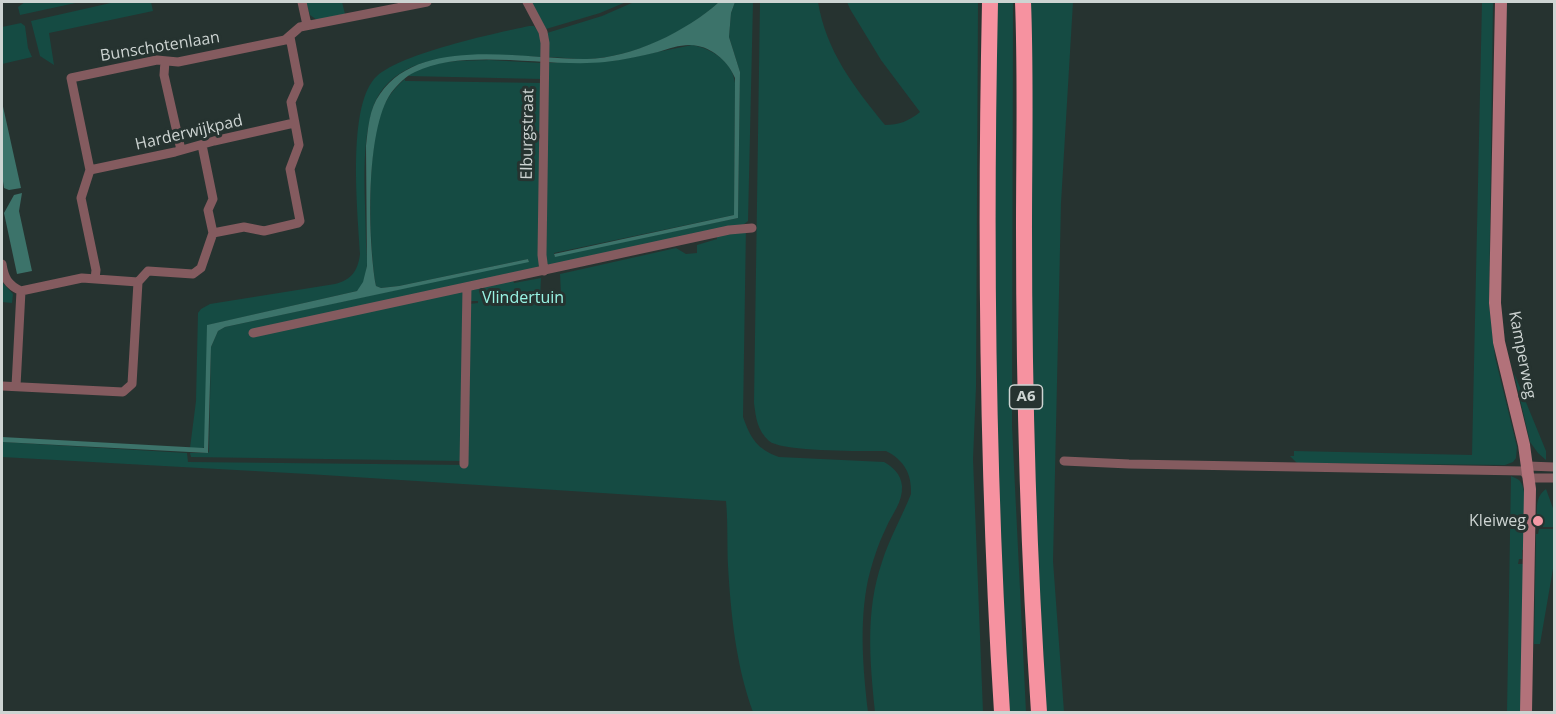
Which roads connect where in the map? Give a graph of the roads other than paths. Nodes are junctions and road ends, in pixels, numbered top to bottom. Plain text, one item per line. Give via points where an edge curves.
1 (302, 2) edge
2 (427, 2) edge
3 (527, 2) edge
4 (990, 2) edge
5 (1023, 2) edge
6 (1501, 2) edge
7 (307, 25) junction
8 (290, 38) junction
9 (165, 61) junction
10 (294, 123) junction
11 (202, 145) junction
12 (181, 150) junction
13 (90, 170) junction
14 (752, 228) dead end
15 (213, 233) junction
16 (2, 264) edge
17 (544, 271) junction
18 (95, 279) junction
19 (138, 282) junction
20 (467, 287) junction
21 (21, 291) junction
22 (253, 333) dead end
23 (2, 386) edge
24 (16, 386) junction
25 (1064, 461) dead end
26 (464, 464) dead end
27 (1554, 467) edge
28 (1526, 472) junction
29 (1554, 478) edge
30 (1002, 712) edge
31 (1039, 712) edge
32 (1526, 712) edge

1 - 7 street
2 - 7 street
3 - 17 street, Elburgstraat via 543,32
4 - 30 highway, A6 via 987,354
5 - 31 highway, A6 via 1026,422
6 - 28 street, Kamperweg via 1496,311
7 - 8 street, Bunschotenlaan
8 - 9 street, Bunschotenlaan via 178,62
8 - 10 street via 299,84 291,102
9 - 12 street via 164,75
9 - 13 street, Bunschotenlaan via 68,77
10 - 11 street, Harderwijkpad
10 - 15 street via 299,145 290,170 300,221 264,231 244,227
11 - 12 street, Harderwijkpad
11 - 15 street via 213,199 208,210
12 - 13 street, Harderwijkpad
13 - 18 street, Bunschotenlaan via 81,198
14 - 17 street via 733,230 693,244
15 - 19 street via 201,268 194,274 148,271
16 - 21 street via 5,280
17 - 20 street
18 - 19 street
18 - 21 street via 82,278
19 - 24 street via 132,384 123,392
20 - 22 street
20 - 26 street
21 - 24 street
23 - 24 street
25 - 28 street
27 - 28 street
28 - 29 street
28 - 32 street, Kamperweg via 1531,520

